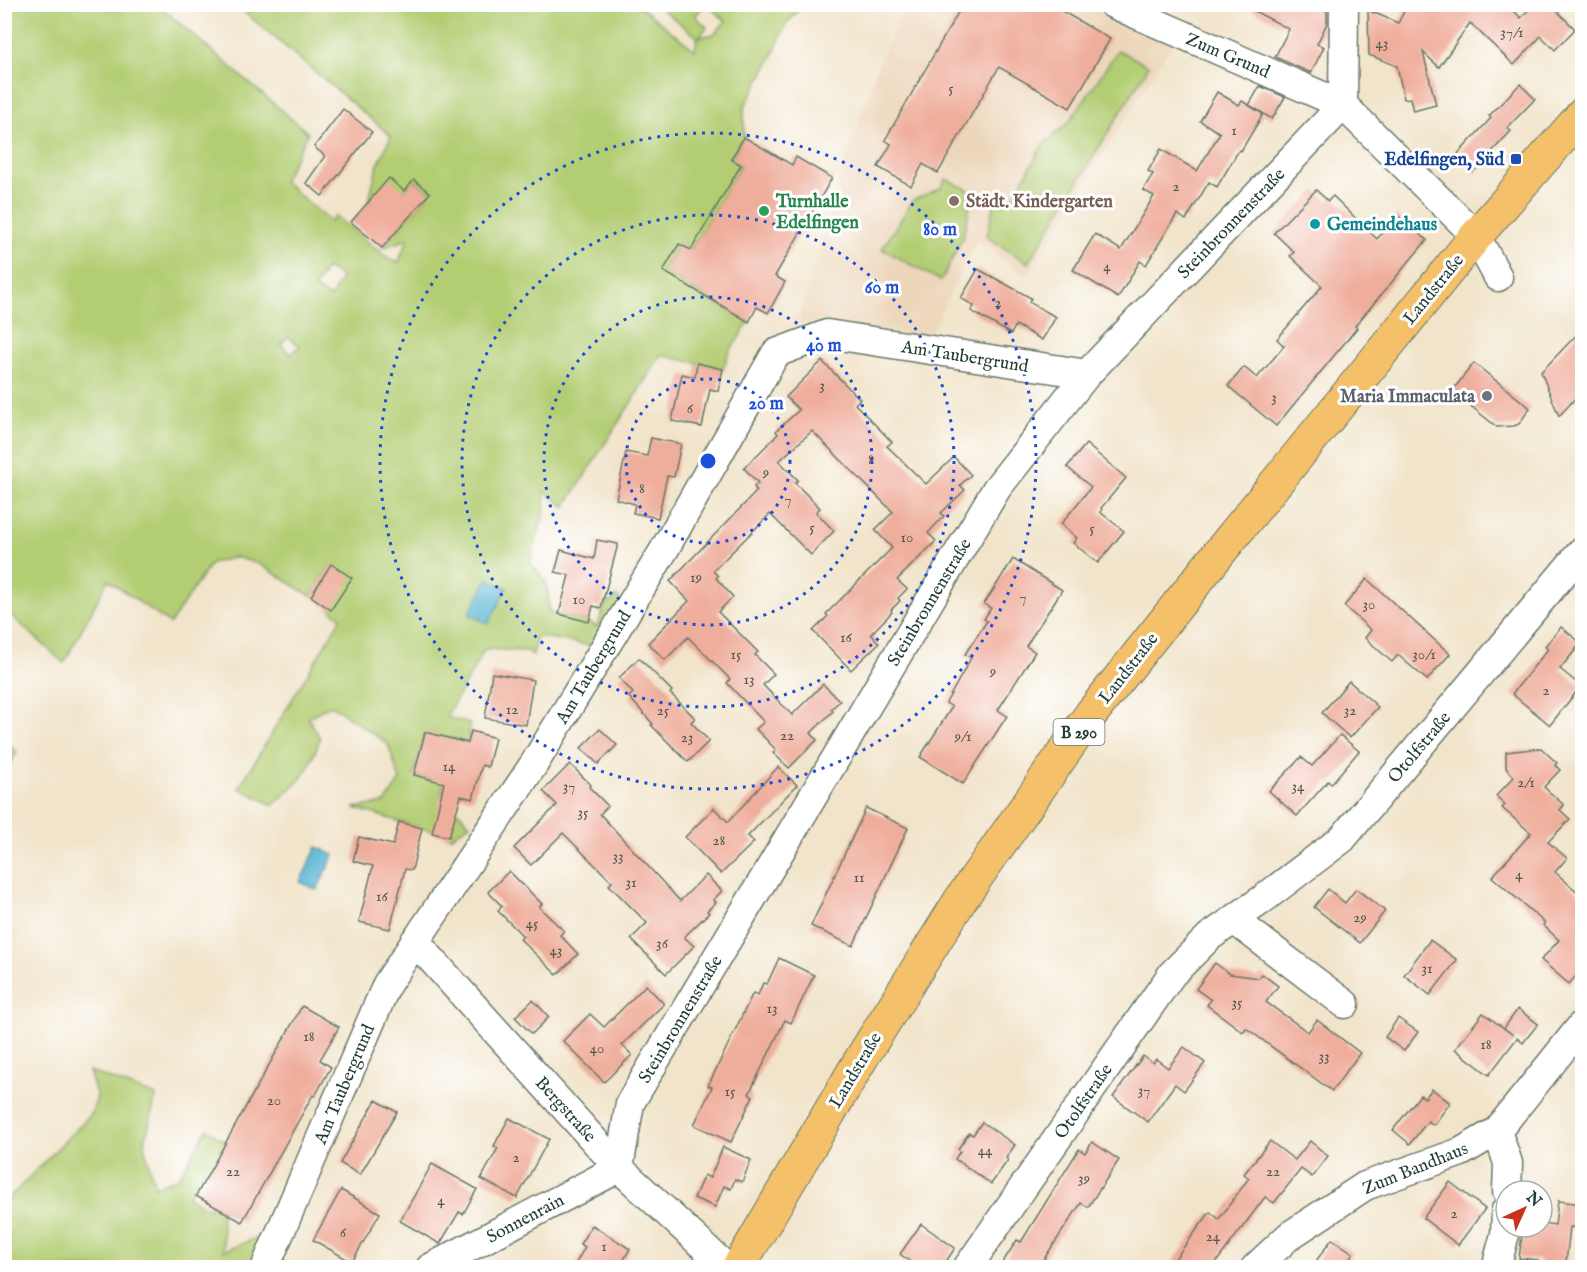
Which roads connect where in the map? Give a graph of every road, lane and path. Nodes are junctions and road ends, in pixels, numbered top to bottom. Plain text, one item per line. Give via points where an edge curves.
1 (1113, 4) edge
2 (1344, 4) edge
3 (1343, 105) junction
4 (1582, 115) edge
5 (1476, 236) junction
6 (1498, 277) dead end
7 (1087, 374) junction
8 (1582, 551) edge
9 (1234, 920) junction
10 (415, 941) junction
11 (1345, 1004) dead end
12 (1582, 1025) edge
13 (1497, 1131) junction
14 (619, 1168) junction
15 (1507, 1179) edge
16 (1504, 1239) edge
17 (267, 1263) dead end
18 (430, 1268) edge
19 (727, 1268) edge
20 (738, 1268) edge
21 (967, 1268) edge
22 (1255, 1268) edge
23 (1496, 1268) edge

1 - 3 street, Zum Grund
2 - 3 street
3 - 5 street
3 - 7 street, Steinbronnenstraße
4 - 5 main road, Landstraße / B 290
5 - 6 street
5 - 20 main road, Landstraße / B 290 via 1091,714 961,899
7 - 10 street, Am Taubergrund via 827,334 776,353 664,550 534,764
7 - 14 street, Steinbronnenstraße via 997,488 630,1103
8 - 9 street, Otolfstraße via 1342,839
9 - 11 street
9 - 21 street, Otolfstraße via 1209,937 1172,974
10 - 14 street, Bergstraße
10 - 17 street, Am Taubergrund via 387,984
12 - 13 street, Zum Bandhaus
13 - 15 street via 1508,1163
13 - 22 street, Zum Bandhaus via 1461,1152 1365,1186 1289,1236
14 - 18 street, Sonnenrain
14 - 19 street, Bergstraße
16 - 23 street

